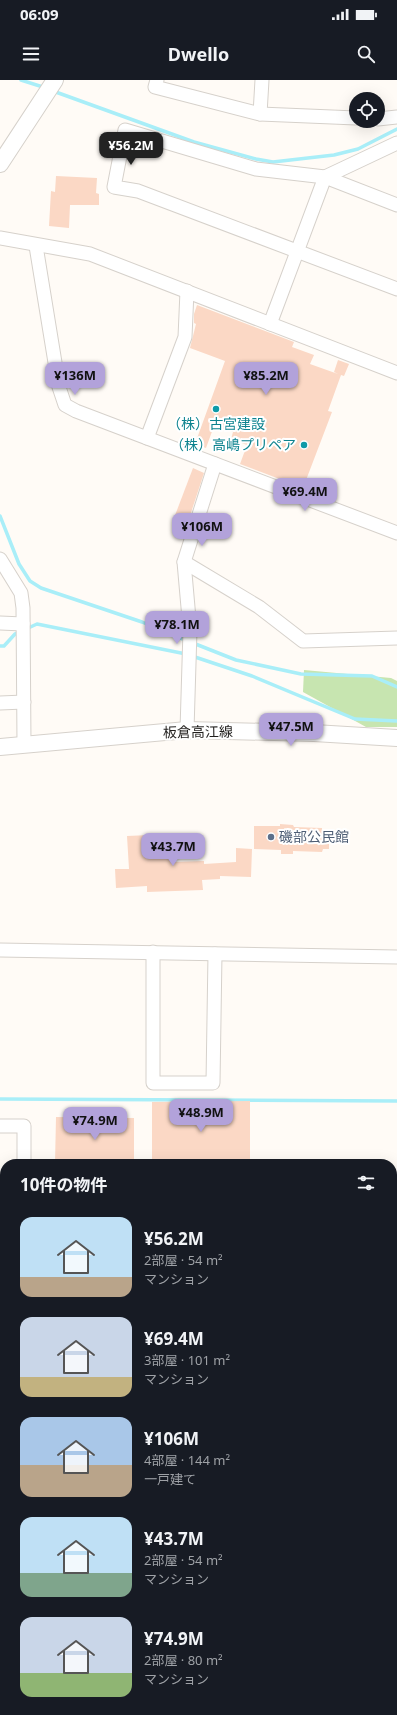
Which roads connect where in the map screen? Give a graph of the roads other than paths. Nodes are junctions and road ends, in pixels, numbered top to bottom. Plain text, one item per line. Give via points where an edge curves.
1 (54, 80) edge
2 (157, 80) edge
3 (262, 80) edge
4 (260, 114) junction
5 (397, 117) edge
6 (349, 118) edge
7 (385, 118) edge
8 (397, 143) edge
9 (0, 164) edge
10 (325, 177) junction
11 (397, 205) edge
12 (0, 238) edge
13 (36, 246) junction
14 (297, 251) junction
15 (397, 289) edge
16 (187, 292) junction
17 (270, 324) junction
18 (397, 373) edge
19 (146, 438) junction
20 (215, 464) junction
21 (397, 533) edge
22 (0, 559) edge
23 (184, 562) junction
24 (0, 623) edge
25 (23, 624) junction
26 (397, 638) edge
27 (24, 702) junction
28 (0, 703) edge
29 (188, 730) junction
30 (397, 738) edge
31 (24, 744) junction
32 (0, 747) edge
33 (0, 950) edge
34 (153, 952) junction
35 (215, 954) junction
36 (397, 957) edge
37 (0, 1126) edge
38 (24, 1159) edge

1 - 9 main road
2 - 4 street via 155,87
3 - 4 street
4 - 6 street
5 - 7 street
8 - 10 street
10 - 11 street
10 - 14 street
10 - 14 street via 256,169 125,130 114,187 138,191
12 - 13 street
13 - 16 street via 90,254
13 - 19 street via 59,387 65,405
14 - 15 street
14 - 17 street
16 - 17 street
16 - 19 street via 185,337
17 - 18 street
19 - 20 street
20 - 21 street
20 - 23 street
22 - 25 street via 21,593
23 - 26 street via 260,607 303,641
23 - 29 street via 190,630
24 - 25 street
25 - 27 street
27 - 28 street
27 - 31 street
29 - 30 main road, 板倉高江線
29 - 31 main road, 板倉高江線
31 - 32 main road, 板倉高江線
33 - 34 street
34 - 35 street
34 - 35 street via 153,1083 213,1083
35 - 36 street
37 - 38 street via 24,1126

